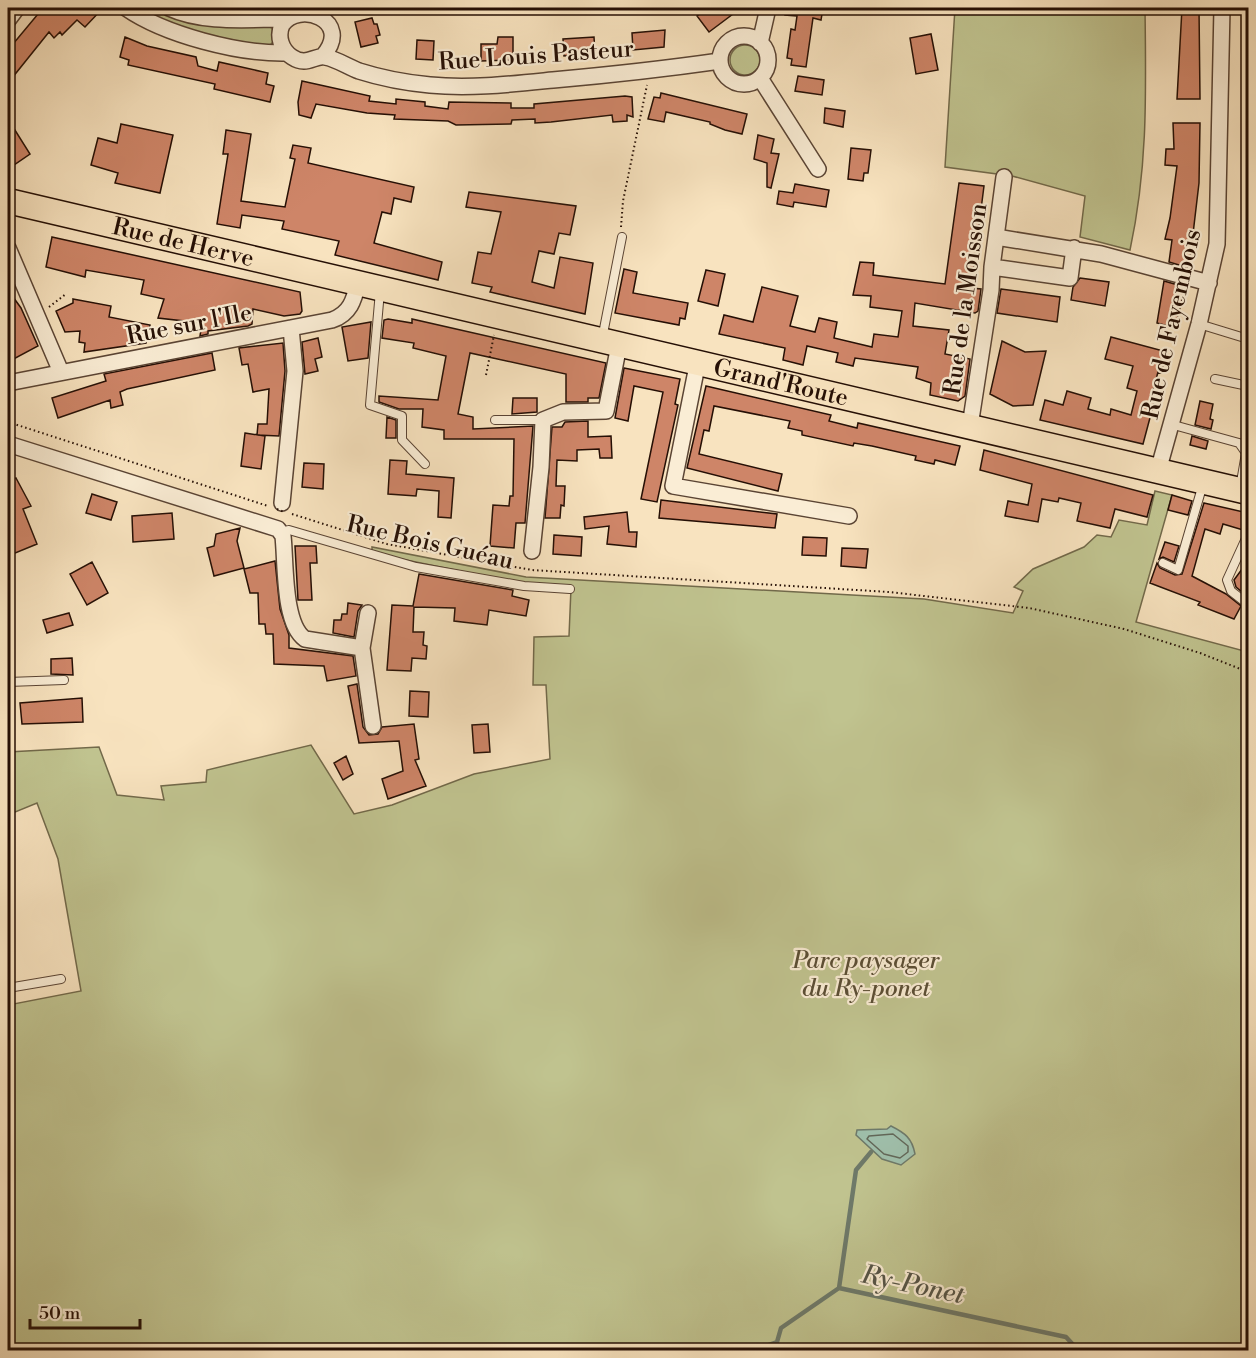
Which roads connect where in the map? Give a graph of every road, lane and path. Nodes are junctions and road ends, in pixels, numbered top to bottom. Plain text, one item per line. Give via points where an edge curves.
1 (17, 8) edge
2 (126, 8) edge
3 (169, 8) edge
4 (768, 8) edge
5 (1222, 8) edge
6 (321, 9) edge
7 (285, 19) junction
8 (8, 20) edge
9 (760, 43) junction
10 (286, 52) junction
11 (323, 56) junction
12 (720, 61) junction
13 (651, 71) junction
14 (760, 78) junction
15 (818, 170) dead end
16 (1004, 177) dead end
17 (8, 201) edge
18 (622, 237) joint
19 (996, 237) junction
20 (8, 248) edge
21 (1074, 248) junction
22 (992, 267) junction
23 (1209, 283) junction
24 (369, 286) junction
25 (66, 294) dead end
26 (38, 316) junction
27 (497, 317) junction
28 (1199, 324) junction
29 (291, 328) junction
30 (1248, 339) edge
31 (610, 343) junction
32 (698, 362) junction
33 (61, 372) junction
34 (486, 375) dead end
35 (1215, 379) dead end
36 (8, 382) edge
37 (1248, 386) edge
38 (495, 420) dead end
39 (543, 420) junction
40 (8, 422) edge
41 (1170, 424) junction
42 (970, 426) junction
43 (8, 444) edge
44 (425, 464) dead end
45 (1158, 471) junction
46 (1204, 482) junction
47 (1244, 491) edge
48 (281, 508) junction
49 (849, 516) dead end
50 (281, 532) junction
51 (1248, 534) edge
52 (532, 551) dead end
53 (1162, 563) dead end
54 (570, 589) dead end
55 (1245, 602) dead end
56 (368, 613) dead end
57 (362, 648) junction
58 (1248, 672) edge
59 (64, 680) dead end
60 (8, 682) edge
61 (373, 726) dead end
62 (61, 979) dead end
63 (8, 988) edge

1 - 8 street
2 - 10 street, Rue Louis Pasteur via 143,19 190,36 267,53
3 - 7 street via 225,19
4 - 9 street
5 - 23 street, Rue de Fayembois via 1217,244
6 - 7 street via 299,10
6 - 11 street via 333,36
7 - 10 street via 280,35
9 - 12 street via 754,38 738,37 725,46
9 - 14 street via 768,60
10 - 11 street, Rue Louis Pasteur via 305,62
11 - 13 street, Rue Louis Pasteur via 360,71 430,85 510,84
12 - 13 street, Rue Louis Pasteur
12 - 14 street via 727,77 734,82 743,84
13 - 18 path via 623,201
14 - 15 street
16 - 19 street, Rue de la Moisson
17 - 24 main road, Rue de Herve
18 - 31 lane
19 - 21 street
19 - 22 street, Rue de la Moisson
20 - 26 street
21 - 22 street via 1070,278
21 - 23 street
22 - 42 street, Rue de la Moisson
23 - 28 street, Rue de Fayembois
24 - 27 main road, Grand'Route
24 - 29 street, Rue sur l'Ile via 344,315
24 - 44 lane via 370,405 402,416 402,440
25 - 26 path
26 - 33 street
27 - 31 main road, Grand'Route
27 - 34 path
28 - 30 lane
28 - 41 street, Rue de Fayembois
29 - 33 street, Rue sur l'Ile
29 - 48 street via 295,371
31 - 32 main road, Grand'Route
31 - 39 street via 606,411 563,412
32 - 42 main road, Grand'Route
32 - 49 street via 673,486
33 - 36 street, Rue sur l'Ile
35 - 37 lane
38 - 39 lane
39 - 52 street
40 - 48 path
41 - 45 street, Rue de Fayembois
41 - 47 lane via 1245,447
42 - 45 main road, Grand'Route
43 - 50 street, Rue Bois Guéau
45 - 46 main road, Grand'Route
46 - 47 main road, Grand'Route
46 - 53 lane via 1178,570
48 - 58 path via 387,544 532,570 889,592 1029,608 1142,634
50 - 54 lane, Rue Bois Guéau via 289,530 416,567 524,586
50 - 57 street via 291,618 298,634 306,639
51 - 55 lane via 1227,580 1231,591
56 - 57 street
57 - 61 street
59 - 60 lane
62 - 63 lane

